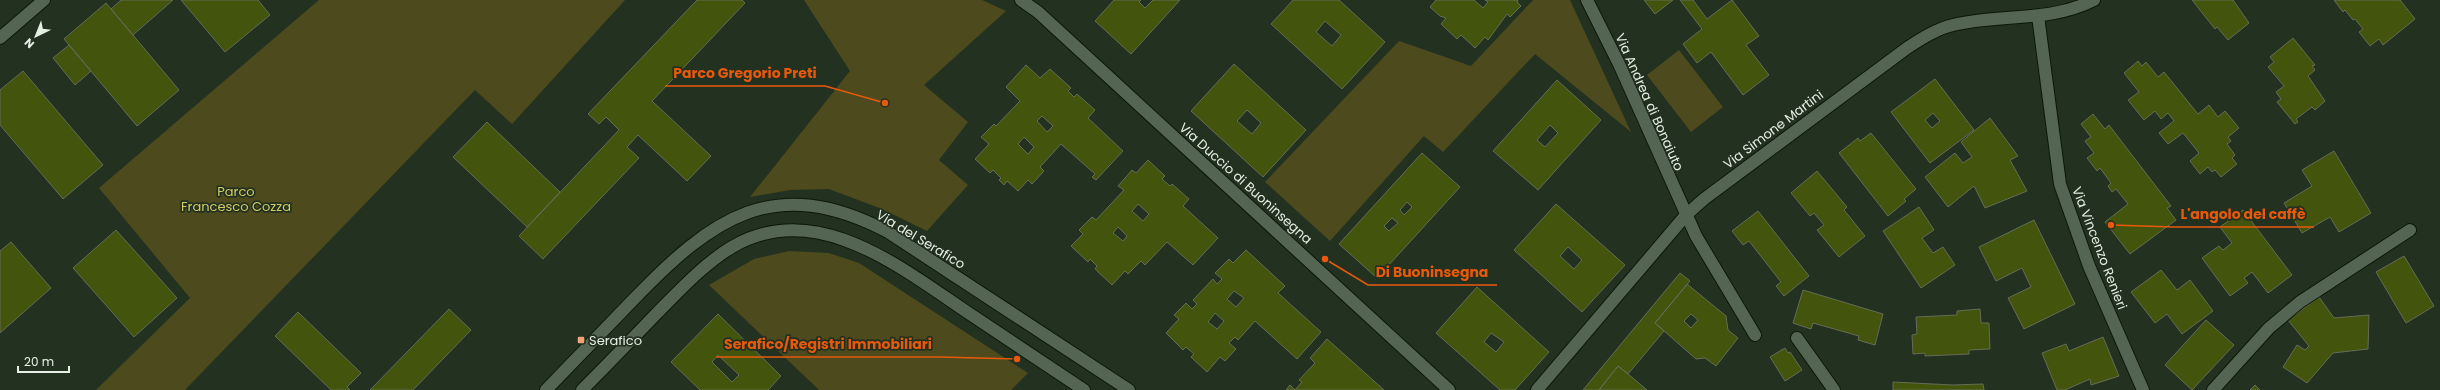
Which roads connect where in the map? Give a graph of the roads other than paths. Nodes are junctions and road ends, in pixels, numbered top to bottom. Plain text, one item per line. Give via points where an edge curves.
1 (44, 0) edge
2 (1021, 0) edge
3 (1587, 0) edge
4 (2094, 0) edge
5 (2038, 16) junction
6 (0, 38) edge
7 (1686, 215) junction
8 (2410, 230) dead end
9 (1755, 335) dead end
10 (1797, 338) dead end
11 (546, 390) edge
12 (582, 390) edge
13 (1084, 390) edge
14 (1129, 390) edge
15 (1449, 390) edge
16 (1538, 390) edge
17 (1834, 390) edge
18 (2143, 390) edge
19 (2213, 390) edge

1 - 6 street
2 - 15 street, Via Duccio di Buoninsegna via 1252,207
3 - 7 street, Via Andrea di Bonaiuto via 1619,64
4 - 5 street, Via Simone Martini via 2067,11
5 - 7 street, Via Simone Martini via 1974,21 1952,25 1930,34 1829,105
5 - 18 street, Via Vincenzo Renieri via 2060,184 2088,266
7 - 9 street, Via Andrea di Bonaiuto
7 - 16 street, Via Simone Martini
8 - 19 street via 2300,302 2269,328
10 - 17 street
11 - 14 street, Via del Serafico via 659,273 696,240 721,224 746,213 775,206 796,205 850,216 888,232
12 - 13 street via 688,281 718,257 754,237 771,232 799,230 833,236 883,257

